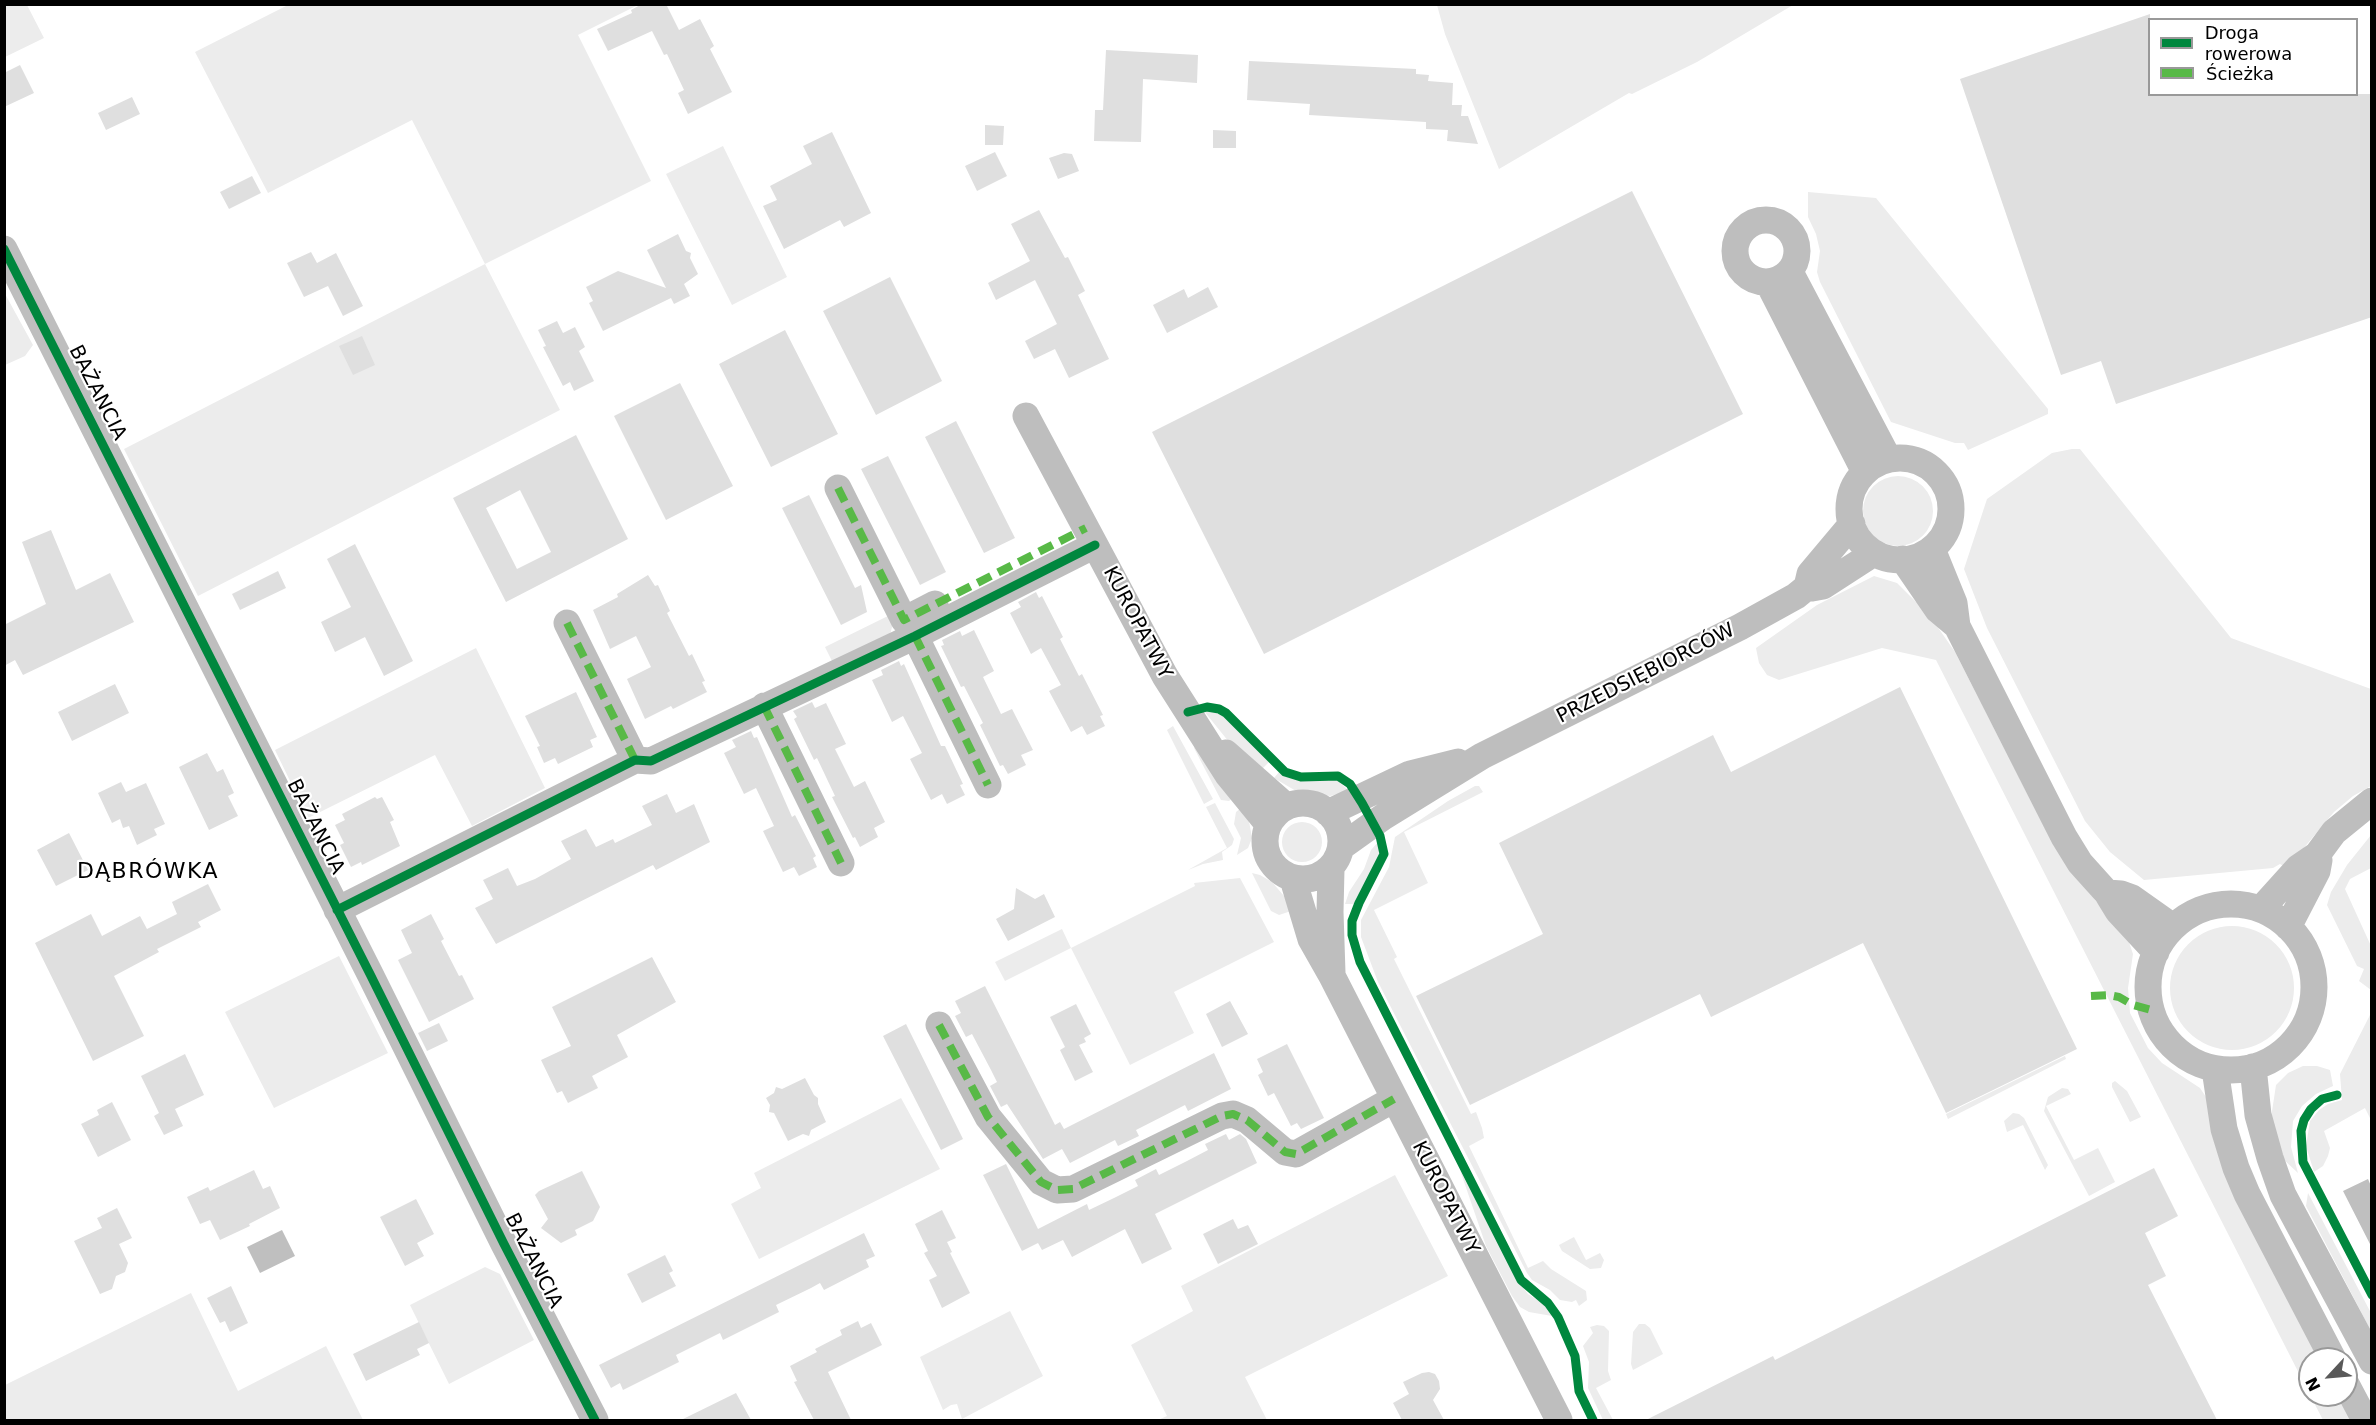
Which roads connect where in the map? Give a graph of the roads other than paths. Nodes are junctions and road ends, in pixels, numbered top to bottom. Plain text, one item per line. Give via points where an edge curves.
1 (4, 249) edge
2 (1026, 416) dead end
3 (1888, 458) junction
4 (1865, 472) junction
5 (838, 488) dead end
6 (1852, 524) junction
7 (1091, 536) junction
8 (1932, 549) junction
9 (1874, 553) junction
10 (1903, 560) junction
11 (1807, 587) junction
12 (567, 623) dead end
13 (1957, 626) junction
14 (915, 636) junction
15 (764, 706) junction
16 (1482, 756) junction
17 (635, 760) junction
18 (988, 785) dead end
19 (2372, 801) edge
20 (1328, 813) junction
21 (1277, 815) junction
22 (2317, 855) junction
23 (1336, 858) junction
24 (842, 863) dead end
25 (1293, 879) junction
26 (2107, 893) junction
27 (2261, 909) junction
28 (337, 910) junction
29 (2173, 927) junction
30 (2288, 927) junction
31 (2156, 952) junction
32 (1332, 976) junction
33 (939, 1025) dead end
34 (2253, 1067) junction
35 (2215, 1069) junction
36 (1394, 1100) junction
37 (2327, 1347) edge
38 (2372, 1361) edge
39 (595, 1420) edge
40 (1559, 1420) edge

1 - 28 street, BAŻANCIA
2 - 7 street, KUROPATWY
3 - 4 street
3 - 4 street via 1779,277
3 - 8 street via 1926,465 1949,493 1947,529
4 - 6 street via 1850,500
5 - 7 street via 904,620
6 - 9 street
6 - 11 street via 1810,574
7 - 14 street
7 - 21 street, KUROPATWY via 1165,676 1202,732
8 - 10 street
8 - 13 street via 1954,603
9 - 10 street
9 - 11 street via 1823,586
10 - 13 street via 1938,610
11 - 16 street, PRZEDSIĘBIORCÓW via 1740,627
12 - 17 street
13 - 26 street via 2064,837 2080,863
14 - 15 street
14 - 18 street
15 - 17 street via 651,760
15 - 24 street
16 - 20 street, PRZEDSIĘBIORCÓW via 1410,774
16 - 23 street, PRZEDSIĘBIORCÓW via 1383,818
17 - 28 street
19 - 22 street via 2334,832
20 - 21 street via 1308,803
20 - 23 street via 1340,833
21 - 25 street via 1264,835 1264,847 1282,874
22 - 27 street via 2298,868
22 - 30 street via 2317,872
23 - 25 street via 1313,878
23 - 32 street, KUROPATWY
25 - 32 street, KUROPATWY via 1311,939
26 - 29 street via 2132,898
26 - 31 street via 2118,911
27 - 29 street via 2224,904 2188,915
27 - 30 street
28 - 39 street, BAŻANCIA
29 - 31 street
30 - 34 street via 2311,963 2313,1000 2308,1019 2286,1050
31 - 35 street via 2148,992 2158,1026 2181,1053
32 - 36 street, KUROPATWY
33 - 36 street via 988,1117 1041,1182 1057,1190 1073,1189 1222,1116 1233,1114 1247,1120 1279,1148 1296,1154
34 - 35 street
34 - 38 street via 2258,1115 2283,1195
35 - 37 street via 2224,1129 2236,1168
36 - 40 street, KUROPATWY

